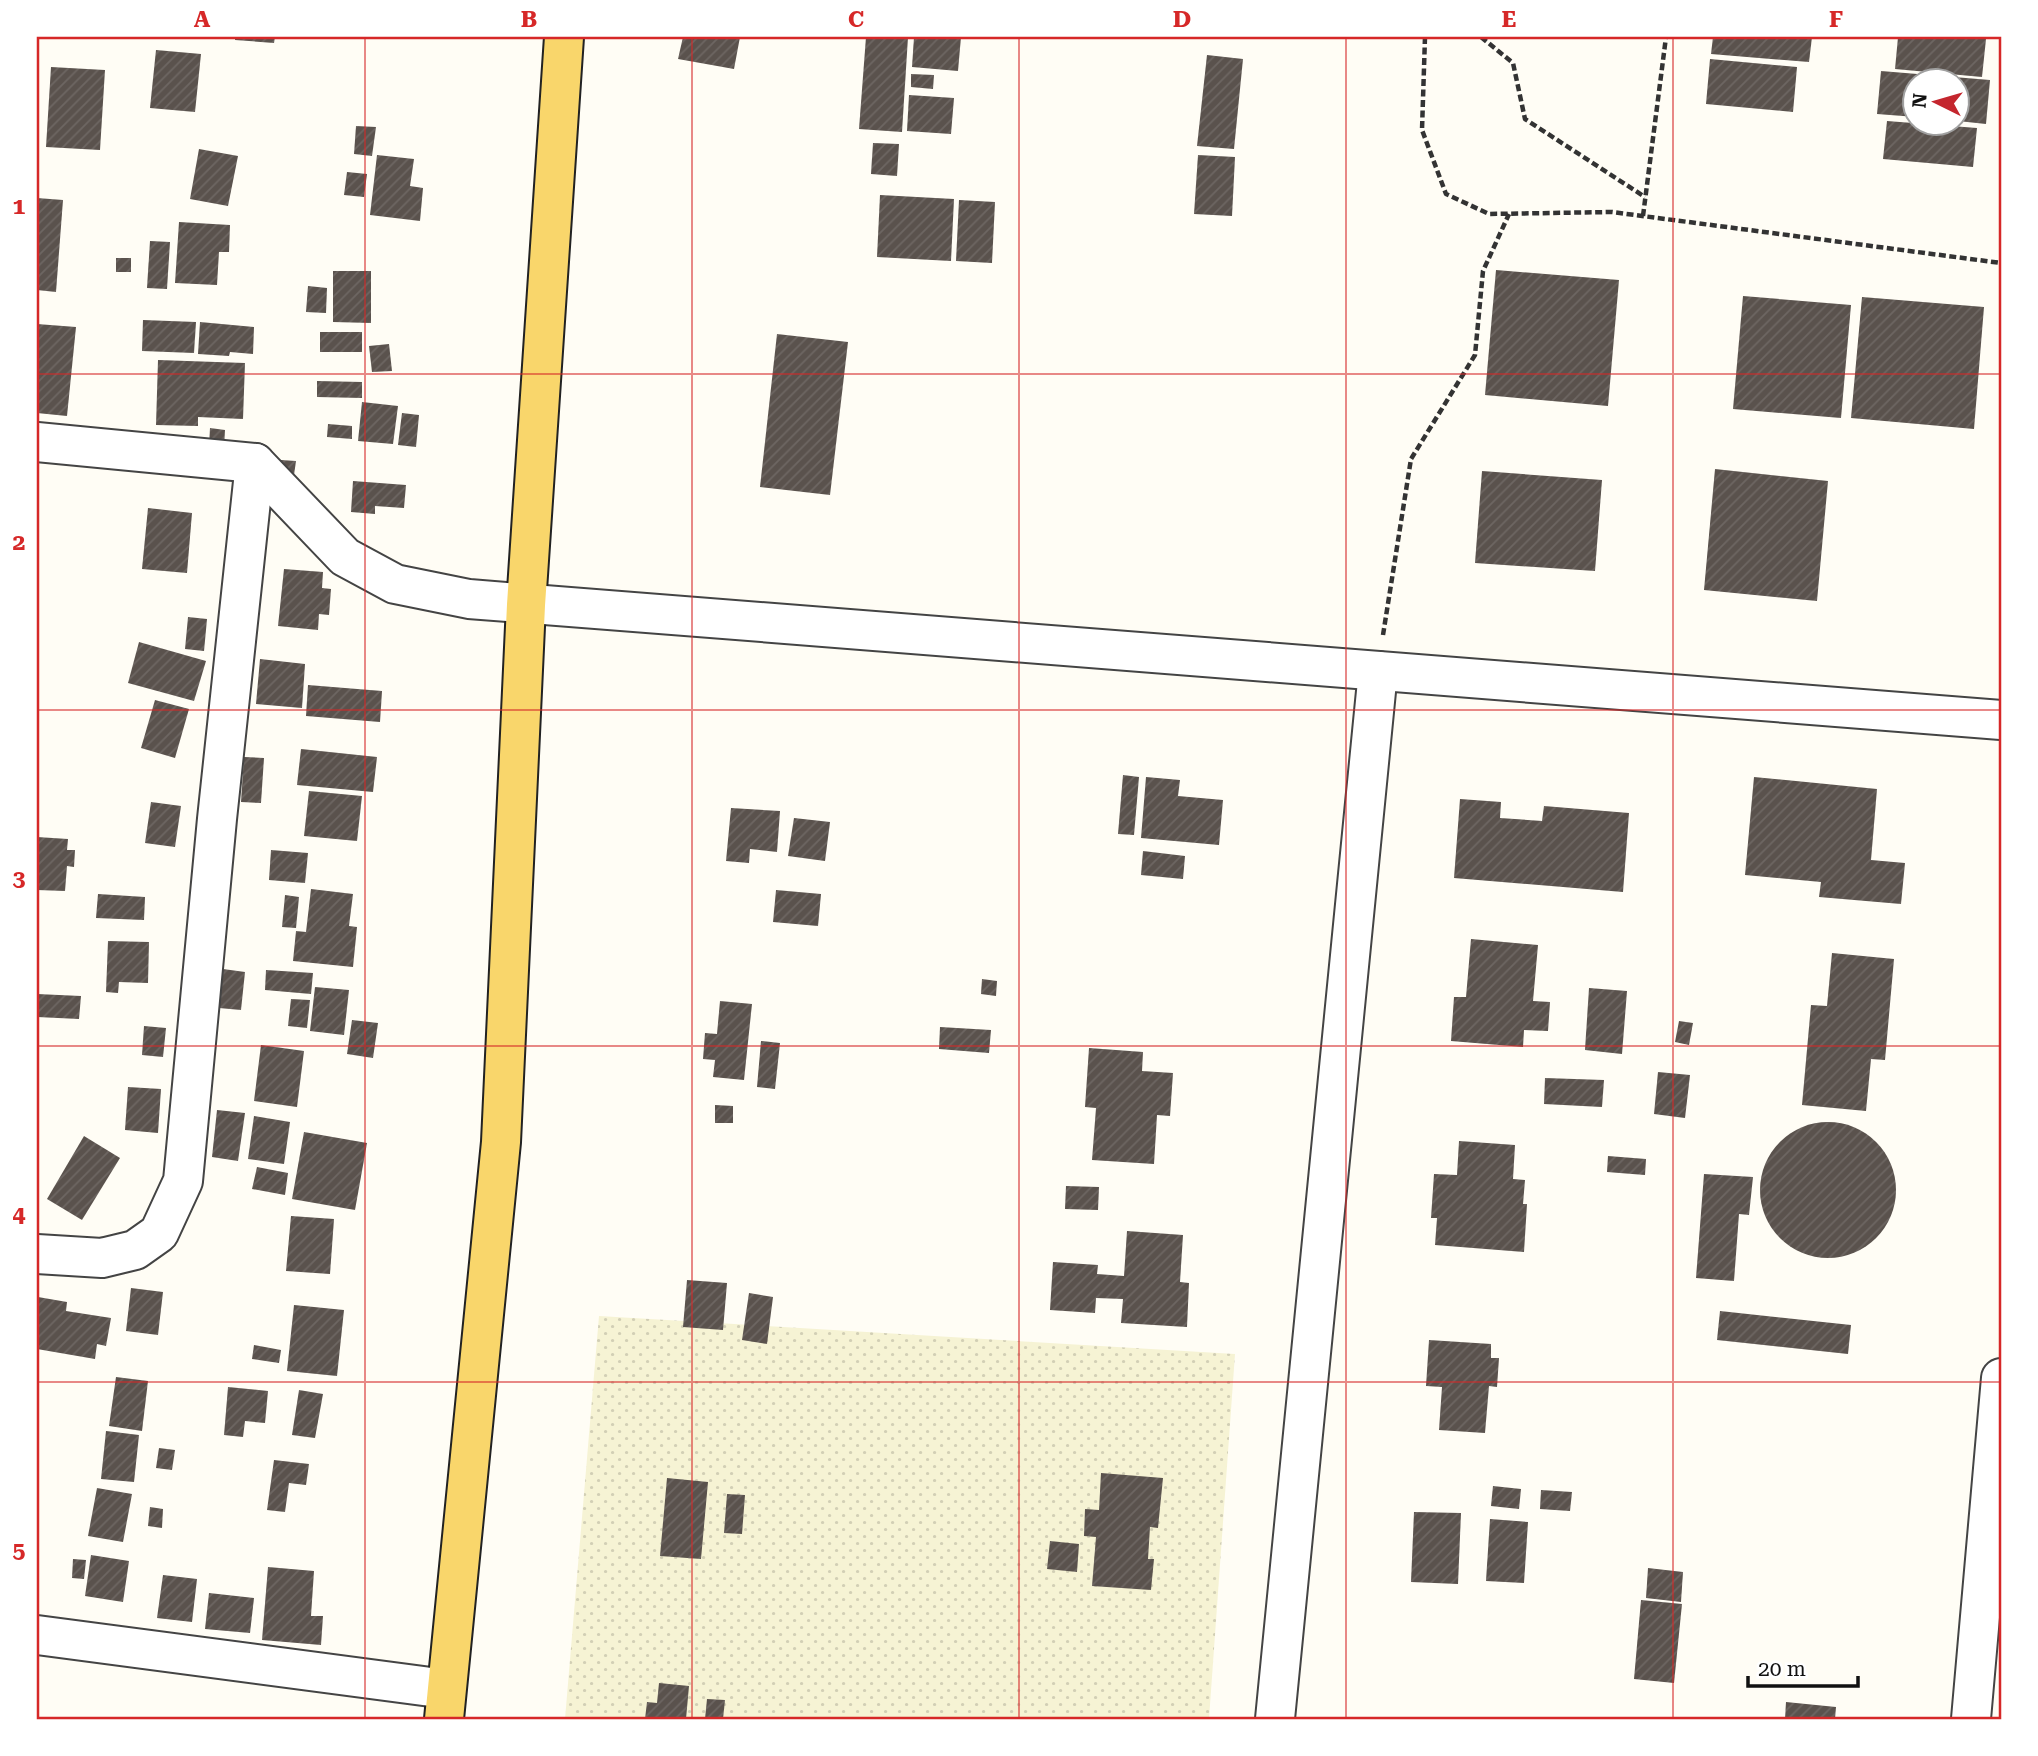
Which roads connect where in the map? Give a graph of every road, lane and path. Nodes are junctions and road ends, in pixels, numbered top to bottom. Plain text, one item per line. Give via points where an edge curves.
1 (564, 37) edge
2 (1425, 37) edge
3 (1481, 37) edge
4 (1665, 37) edge
5 (1645, 197) junction
6 (1509, 214) junction
7 (1643, 216) junction
8 (2001, 263) edge
9 (37, 442) edge
10 (255, 463) junction
11 (526, 605) junction
12 (1378, 671) junction
13 (2001, 720) edge
14 (37, 1254) edge
15 (2001, 1378) edge
16 (37, 1635) edge
17 (445, 1704) edge
18 (1275, 1719) edge
19 (1970, 1719) edge

1 - 11 main road
2 - 6 path via 1422,130 1446,194 1489,214
3 - 5 path via 1513,62 1525,119
4 - 5 path
5 - 7 path
6 - 7 path via 1612,212
6 - 12 path via 1483,271 1475,355 1411,458
7 - 8 path
9 - 10 street
10 - 11 street via 345,557 395,584
10 - 14 street via 183,1181 159,1233 135,1250 102,1258
11 - 12 street
11 - 17 main road via 501,1142
12 - 13 street
12 - 18 street
15 - 19 street
16 - 17 street

